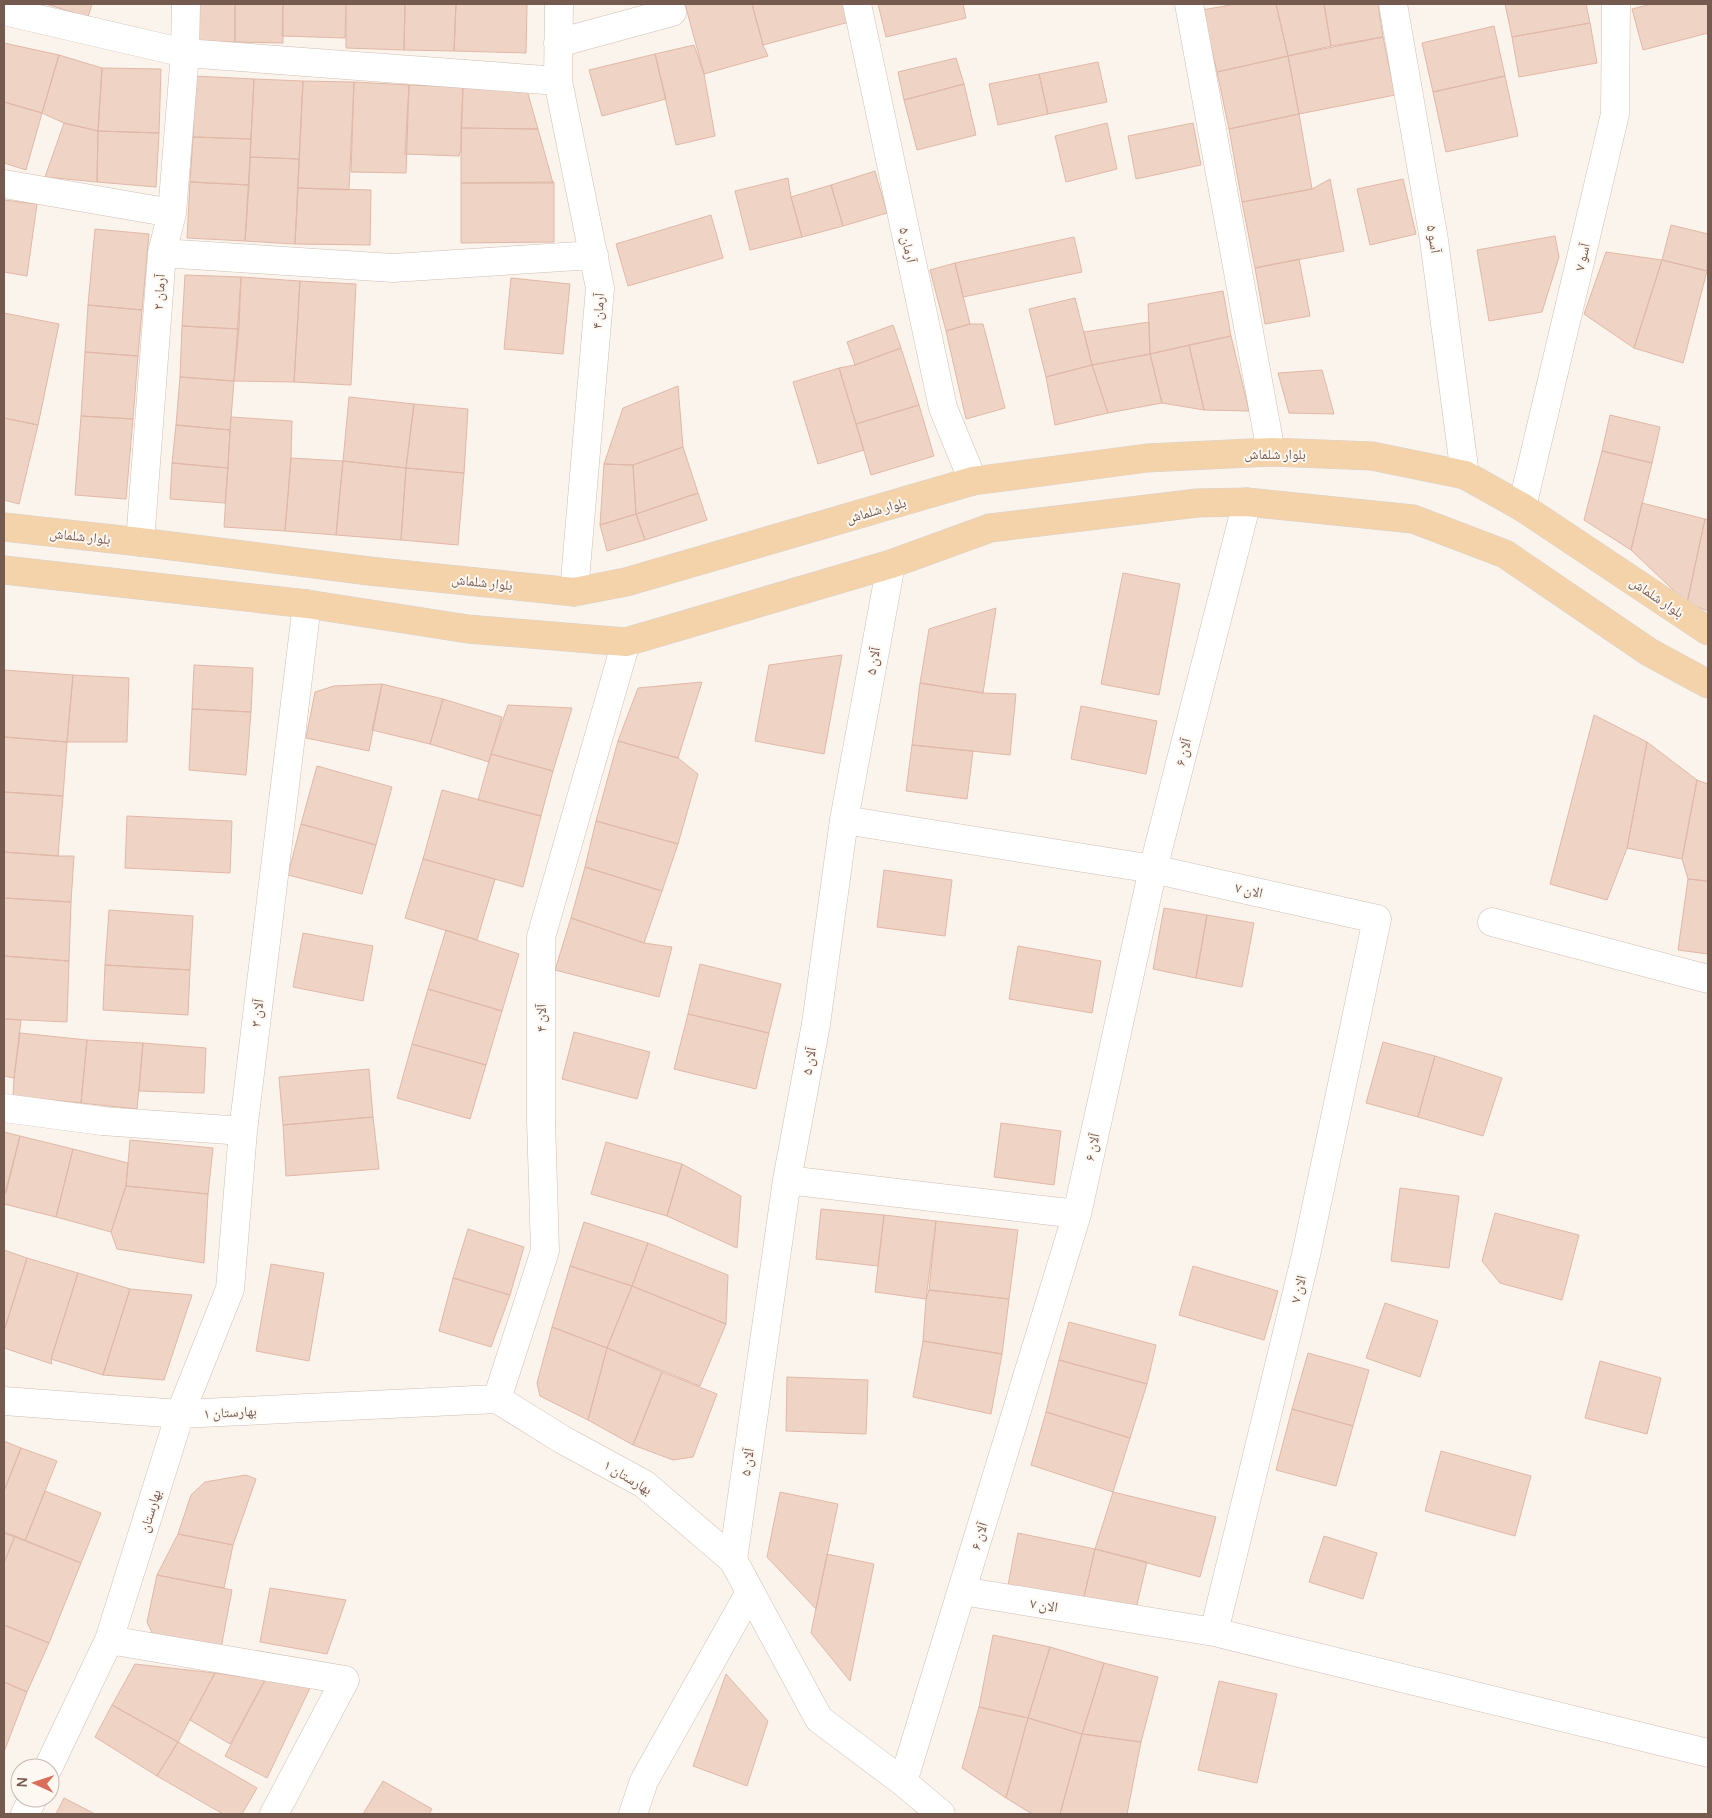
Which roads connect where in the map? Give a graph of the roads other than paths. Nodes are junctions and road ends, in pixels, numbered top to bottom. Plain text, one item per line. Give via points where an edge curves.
1 (186, 4) edge
2 (559, 4) edge
3 (856, 4) edge
4 (1189, 4) edge
5 (1394, 4) edge
6 (1616, 4) edge
7 (4, 11) edge
8 (672, 12) dead end
9 (558, 43) junction
10 (185, 53) junction
11 (558, 81) junction
12 (4, 184) edge
13 (172, 213) junction
14 (162, 253) junction
15 (594, 255) junction
16 (1271, 452) junction
17 (1465, 475) junction
18 (973, 481) junction
19 (1247, 502) junction
20 (1522, 507) junction
21 (4, 527) edge
22 (140, 542) junction
23 (891, 564) junction
24 (4, 570) edge
25 (574, 592) junction
26 (307, 604) junction
27 (1708, 631) edge
28 (626, 642) junction
29 (1708, 684) edge
30 (844, 820) junction
31 (1153, 869) junction
32 (1492, 922) dead end
33 (1708, 979) edge
34 (4, 1108) edge
35 (242, 1131) junction
36 (787, 1180) junction
37 (1077, 1214) junction
38 (497, 1399) junction
39 (4, 1401) edge
40 (180, 1414) junction
41 (733, 1560) junction
42 (962, 1591) junction
43 (750, 1592) junction
44 (1214, 1632) junction
45 (109, 1640) junction
46 (1708, 1753) edge
47 (53, 1758) edge
48 (903, 1782) junction
49 (274, 1814) edge
50 (633, 1814) edge
51 (941, 1814) edge

1 - 10 street, آرمان ۲
2 - 9 street, آرمان ۴
3 - 18 street, آرمان ۵ via 943,408
4 - 16 street
5 - 17 street, آسو ۵ via 1434,240
6 - 20 street, آسو ۷ via 1615,114
7 - 10 street
8 - 9 street
9 - 11 street, آرمان ۴
10 - 11 street
10 - 13 street, آرمان ۲
11 - 15 street, آرمان ۴
12 - 13 street
13 - 14 street, آرمان ۲
14 - 15 street via 393,268
14 - 22 street, آرمان ۲
15 - 25 street, آرمان ۴ via 600,288
16 - 17 main road, بلوار شلماش via 1372,456
16 - 18 main road, بلوار شلماش via 1147,458
17 - 20 main road, بلوار شلماش
18 - 25 main road, بلوار شلماش via 626,582
19 - 23 main road via 1197,503 990,528
19 - 29 main road via 1413,519 1505,554 1649,652
19 - 31 street, آلان ۶
20 - 27 main road, بلوار شلماش
21 - 22 main road, بلوار شلماش
22 - 25 main road, بلوار شلماش via 369,571
23 - 28 main road
23 - 30 street, آلان ۵
24 - 26 main road
26 - 28 main road via 468,629
26 - 35 street, آلان ۳
28 - 38 street, آلان ۴ via 541,937 545,1251
30 - 31 street
30 - 36 street, آلان ۵ via 816,1024
31 - 37 street, آلان ۶
31 - 44 street, الان ۷ via 1377,919 1306,1255
32 - 33 street
34 - 35 street via 102,1121
35 - 40 street, آلان ۳ via 230,1289
36 - 37 street
36 - 41 street, آلان ۵
37 - 42 street, آلان ۶
38 - 40 street, بهارستان ۱
38 - 41 street, بهارستان ۱ via 644,1484
39 - 40 street
40 - 45 street, بهارستان
41 - 43 street, بهارستان ۱
42 - 44 street, الان ۷
42 - 48 street, آلان ۶
43 - 48 street, بهارستان ۱ via 819,1719
43 - 50 street via 644,1781
44 - 46 street
45 - 47 street, بهارستان
45 - 49 street via 346,1680
48 - 51 street, بهارستان ۱

